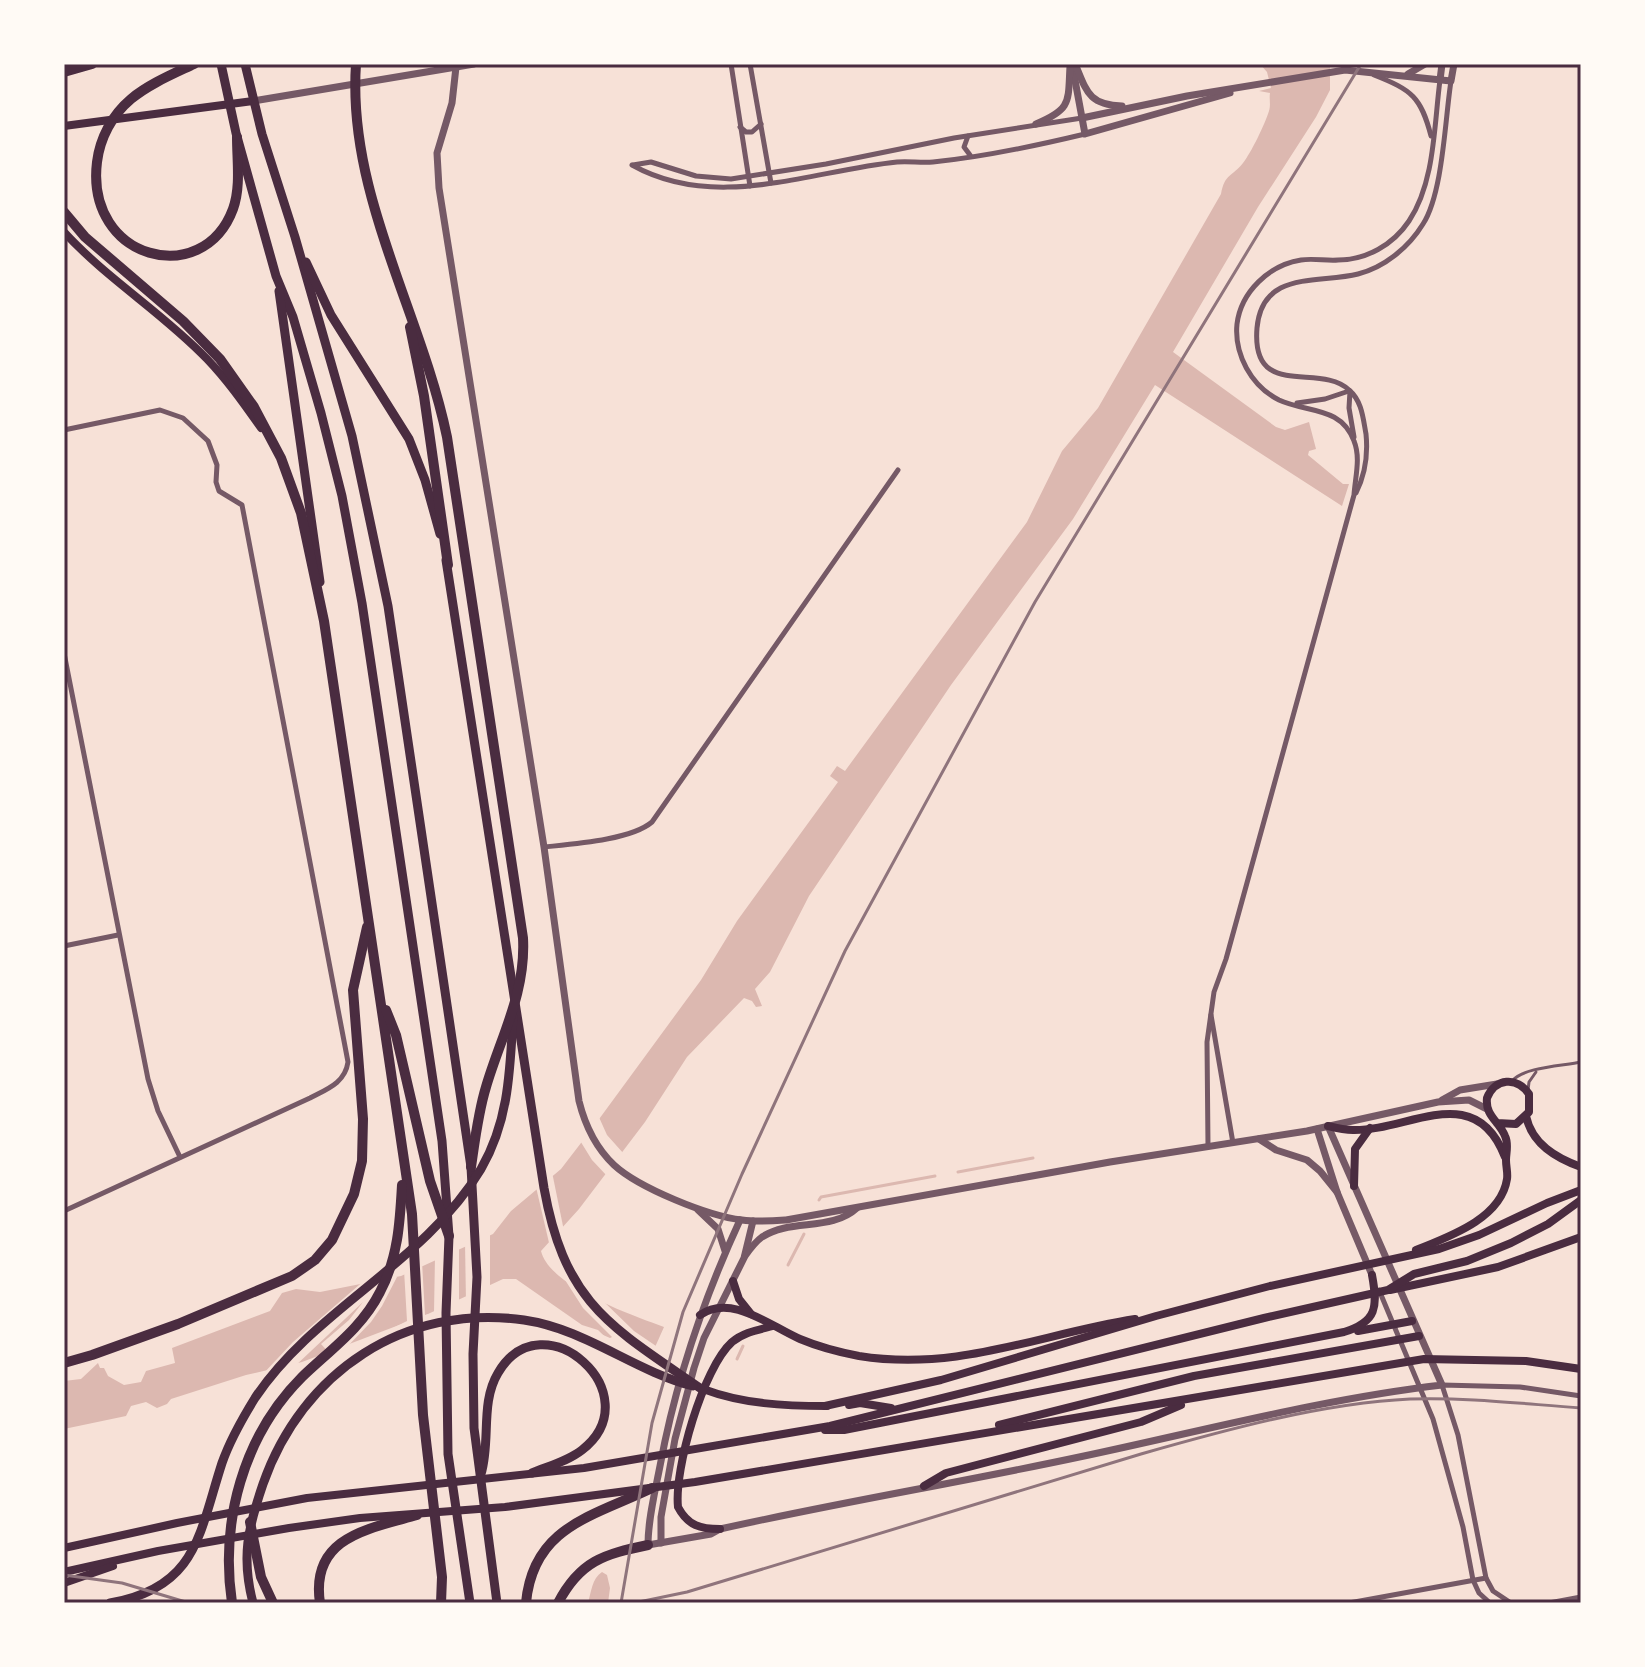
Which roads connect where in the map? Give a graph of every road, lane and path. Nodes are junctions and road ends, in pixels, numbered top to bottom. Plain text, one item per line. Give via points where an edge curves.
1 (92, 64) edge
2 (194, 64) edge
3 (221, 64) edge
4 (245, 64) edge
5 (356, 64) edge
6 (474, 64) edge
7 (731, 64) edge
8 (750, 64) edge
9 (1072, 64) edge
10 (1425, 64) edge
11 (1442, 64) edge
12 (1454, 64) edge
13 (456, 67) junction
14 (1358, 69) junction
15 (64, 72) edge
16 (1406, 75) junction
17 (1440, 80) junction
18 (1451, 81) junction
19 (1259, 84) junction
20 (253, 101) junction
21 (229, 105) junction
22 (1136, 107) junction
23 (1082, 118) junction
24 (761, 123) junction
25 (1036, 124) junction
26 (64, 126) edge
27 (740, 127) junction
28 (1085, 134) junction
29 (968, 135) junction
30 (237, 137) junction
31 (1432, 139) junction
32 (971, 156) junction
33 (770, 174) junction
34 (749, 177) junction
35 (771, 183) junction
36 (750, 186) junction
37 (64, 212) edge
38 (64, 232) edge
39 (295, 237) junction
40 (276, 276) junction
41 (404, 297) junction
42 (1350, 390) junction
43 (1291, 404) junction
44 (64, 430) edge
45 (1356, 444) junction
46 (281, 458) junction
47 (898, 470) dead end
48 (1354, 495) junction
49 (448, 565) junction
50 (324, 621) junction
51 (64, 653) edge
52 (544, 847) junction
53 (369, 921) junction
54 (118, 935) junction
55 (64, 946) edge
56 (514, 989) junction
57 (380, 993) junction
58 (1210, 1010) junction
59 (1581, 1062) edge
60 (1538, 1070) junction
61 (1512, 1081) junction
62 (1497, 1084) junction
63 (1529, 1094) junction
64 (1438, 1102) junction
65 (1487, 1109) junction
66 (1526, 1116) junction
67 (1497, 1123) junction
68 (1328, 1126) junction
69 (1372, 1127) junction
70 (1317, 1129) junction
71 (1259, 1139) junction
72 (1233, 1144) junction
73 (1208, 1147) junction
74 (180, 1157) junction
75 (1506, 1161) junction
76 (404, 1163) junction
77 (471, 1167) junction
78 (1581, 1167) edge
79 (1354, 1186) junction
80 (1581, 1190) edge
81 (1337, 1192) junction
82 (1581, 1200) edge
83 (697, 1208) junction
84 (857, 1208) junction
85 (64, 1211) edge
86 (740, 1220) junction
87 (753, 1221) junction
88 (449, 1236) junction
89 (1581, 1237) edge
90 (725, 1252) junction
91 (1406, 1255) junction
92 (744, 1258) junction
93 (1372, 1275) junction
94 (733, 1281) junction
95 (1388, 1290) junction
96 (720, 1307) junction
97 (752, 1314) junction
98 (700, 1315) junction
99 (1156, 1316) junction
100 (1412, 1321) junction
101 (1393, 1325) junction
102 (774, 1326) junction
103 (1344, 1332) junction
104 (1419, 1336) junction
105 (1400, 1339) junction
106 (64, 1363) edge
107 (1581, 1369) edge
108 (1442, 1385) junction
109 (700, 1388) junction
110 (1421, 1388) junction
111 (1581, 1396) edge
112 (1193, 1399) junction
113 (825, 1406) junction
114 (896, 1409) junction
115 (804, 1431) junction
116 (944, 1440) junction
117 (532, 1473) junction
118 (479, 1481) junction
119 (924, 1486) junction
120 (652, 1488) joint
121 (626, 1496) junction
122 (417, 1515) junction
123 (250, 1522) junction
124 (720, 1529) junction
125 (661, 1543) junction
126 (648, 1545) junction
127 (64, 1548) edge
128 (144, 1554) junction
129 (64, 1572) edge
130 (1486, 1578) junction
131 (1473, 1580) junction
132 (64, 1583) edge
133 (1581, 1597) edge
134 (110, 1603) edge
135 (232, 1603) edge
136 (253, 1603) edge
137 (273, 1603) edge
138 (320, 1603) edge
139 (441, 1603) edge
140 (470, 1603) edge
141 (497, 1603) edge
142 (526, 1603) edge
143 (558, 1603) edge
144 (1349, 1603) edge
145 (1490, 1603) edge
146 (1511, 1603) edge
147 (1549, 1603) edge

1 - 15 highway
2 - 30 highway via 139,93 104,134 95,176 98,200 111,229 139,249 162,255 181,254 210,241 232,212
3 - 21 highway
4 - 20 highway
5 - 41 highway via 354,103 363,166
6 - 13 street
7 - 27 street
8 - 24 street
9 - 22 street via 1097,102
9 - 23 street
9 - 25 street via 1063,109
10 - 16 street
11 - 17 street
12 - 18 street
13 - 20 street
13 - 52 street via 437,153 439,188
14 - 16 street
14 - 19 street
14 - 31 street via 1410,92 1421,105
16 - 17 street
17 - 18 street
17 - 31 street
18 - 42 street via 1433,200 1415,236 1373,269 1289,284 1261,309 1257,342 1271,369 1288,377 1334,381
19 - 22 street
19 - 28 street
20 - 21 main road
20 - 39 highway
21 - 26 main road
21 - 30 highway
22 - 23 street
23 - 25 street
23 - 28 street
24 - 27 street via 752,132
24 - 33 street
25 - 29 street
27 - 34 street
28 - 32 street
29 - 32 street via 964,147
29 - 33 street
30 - 40 highway
31 - 43 street via 1419,202 1390,242 1355,259 1288,263 1260,280 1246,298 1237,324 1243,362 1259,385
32 - 35 street
33 - 34 street
33 - 35 street
34 - 36 street
34 - 36 street via 711,179 651,162 632,165 698,186
35 - 36 street
37 - 46 highway via 220,359
38 - 46 main road via 207,359
39 - 49 highway via 327,306 409,439
39 - 77 highway via 352,436 381,570
40 - 50 highway
40 - 88 highway via 321,413 351,538 441,1128
41 - 49 highway
41 - 77 highway via 431,370 447,437 523,938 520,986 486,1087
42 - 43 street
42 - 45 street
42 - 48 street via 1360,404 1367,441 1364,473
43 - 45 street via 1328,413
44 - 74 street via 160,410 183,418 208,441 219,491 242,505 348,1062 337,1083
45 - 48 street
46 - 50 highway via 305,530
47 - 52 street via 652,822 627,834
48 - 58 street
49 - 56 highway
50 - 53 highway
51 - 54 street
52 - 83 street via 587,1127 615,1166
53 - 57 highway
53 - 106 highway via 353,990 362,1161 354,1194 332,1240 292,1276 178,1324
54 - 55 street
54 - 74 street via 148,1079
56 - 109 highway via 547,1205 562,1256 600,1313 635,1345
56 - 134 highway via 506,1102 476,1177 433,1230 287,1360 249,1408 186,1562 157,1587
57 - 76 highway
57 - 88 highway
58 - 72 street
58 - 73 street
59 - 60 lane
60 - 61 lane
60 - 63 lane via 1529,1082
61 - 62 main road
61 - 63 main road
62 - 64 street via 1460,1090
62 - 65 main road via 1489,1093
63 - 66 main road
64 - 65 street via 1469,1100
64 - 68 street
65 - 67 main road
66 - 67 main road via 1510,1126
66 - 78 main road via 1540,1142
67 - 75 main road via 1507,1141
68 - 69 main road
68 - 70 street
68 - 79 street
69 - 75 main road via 1447,1113 1468,1116 1493,1134
69 - 79 main road via 1355,1149
70 - 71 street
70 - 81 street
71 - 72 street
71 - 81 street via 1307,1160
72 - 73 street
73 - 84 street
74 - 85 street
75 - 91 main road via 1503,1190 1487,1212
76 - 135 highway via 400,1232 387,1276 364,1317 280,1404 248,1461 230,1528
76 - 139 highway
77 - 118 highway via 476,1223 472,1388
79 - 100 street
80 - 91 main road via 1479,1235
81 - 93 street
82 - 95 main road via 1498,1249 1414,1274
83 - 86 street
83 - 90 street via 718,1229
84 - 87 street
84 - 92 street via 845,1219 769,1234
86 - 87 street
86 - 90 street
87 - 92 street
88 - 140 highway via 449,1462
89 - 95 main road via 1498,1267
90 - 98 street
91 - 99 main road
92 - 94 street
93 - 101 street
93 - 103 main road via 1371,1317
94 - 96 street
94 - 97 main road
95 - 114 main road
96 - 97 main road
96 - 98 main road
96 - 125 street via 700,1347 680,1421 661,1517
97 - 102 main road
98 - 126 street via 670,1413
99 - 102 main road via 977,1354 917,1361 823,1348
99 - 113 main road via 941,1380
100 - 101 main road
100 - 104 street
101 - 103 main road
101 - 105 street
102 - 124 main road via 746,1333 729,1345 689,1428 678,1507 691,1524
103 - 115 main road via 844,1430
104 - 105 main road
104 - 108 street
105 - 110 street
105 - 116 main road via 1139,1388
107 - 112 main road via 1526,1361 1424,1359
108 - 110 street
108 - 111 street via 1520,1387
108 - 130 street via 1460,1445
109 - 113 main road via 761,1404
109 - 123 highway via 666,1379 561,1328 506,1319 433,1324 353,1360 317,1391 272,1461
110 - 119 street
110 - 131 street via 1445,1455
112 - 116 main road
112 - 119 main road via 1141,1422 946,1473
113 - 114 main road via 860,1403
114 - 115 main road
115 - 117 main road
116 - 120 main road
117 - 118 highway via 583,1450 603,1418 597,1376 562,1347 523,1350 501,1369 489,1401 487,1456
117 - 127 main road via 279,1504
118 - 141 highway
119 - 124 street
120 - 121 highway
121 - 122 main road
121 - 142 highway via 557,1536 534,1569
122 - 128 main road via 360,1518
122 - 138 highway via 342,1541 321,1573
123 - 136 highway via 246,1561
123 - 137 highway via 261,1577
124 - 125 street
125 - 126 street
126 - 143 highway via 593,1561
128 - 129 main road
128 - 132 main road
130 - 131 street
130 - 146 street via 1493,1591
131 - 144 street
131 - 145 street
133 - 147 street

